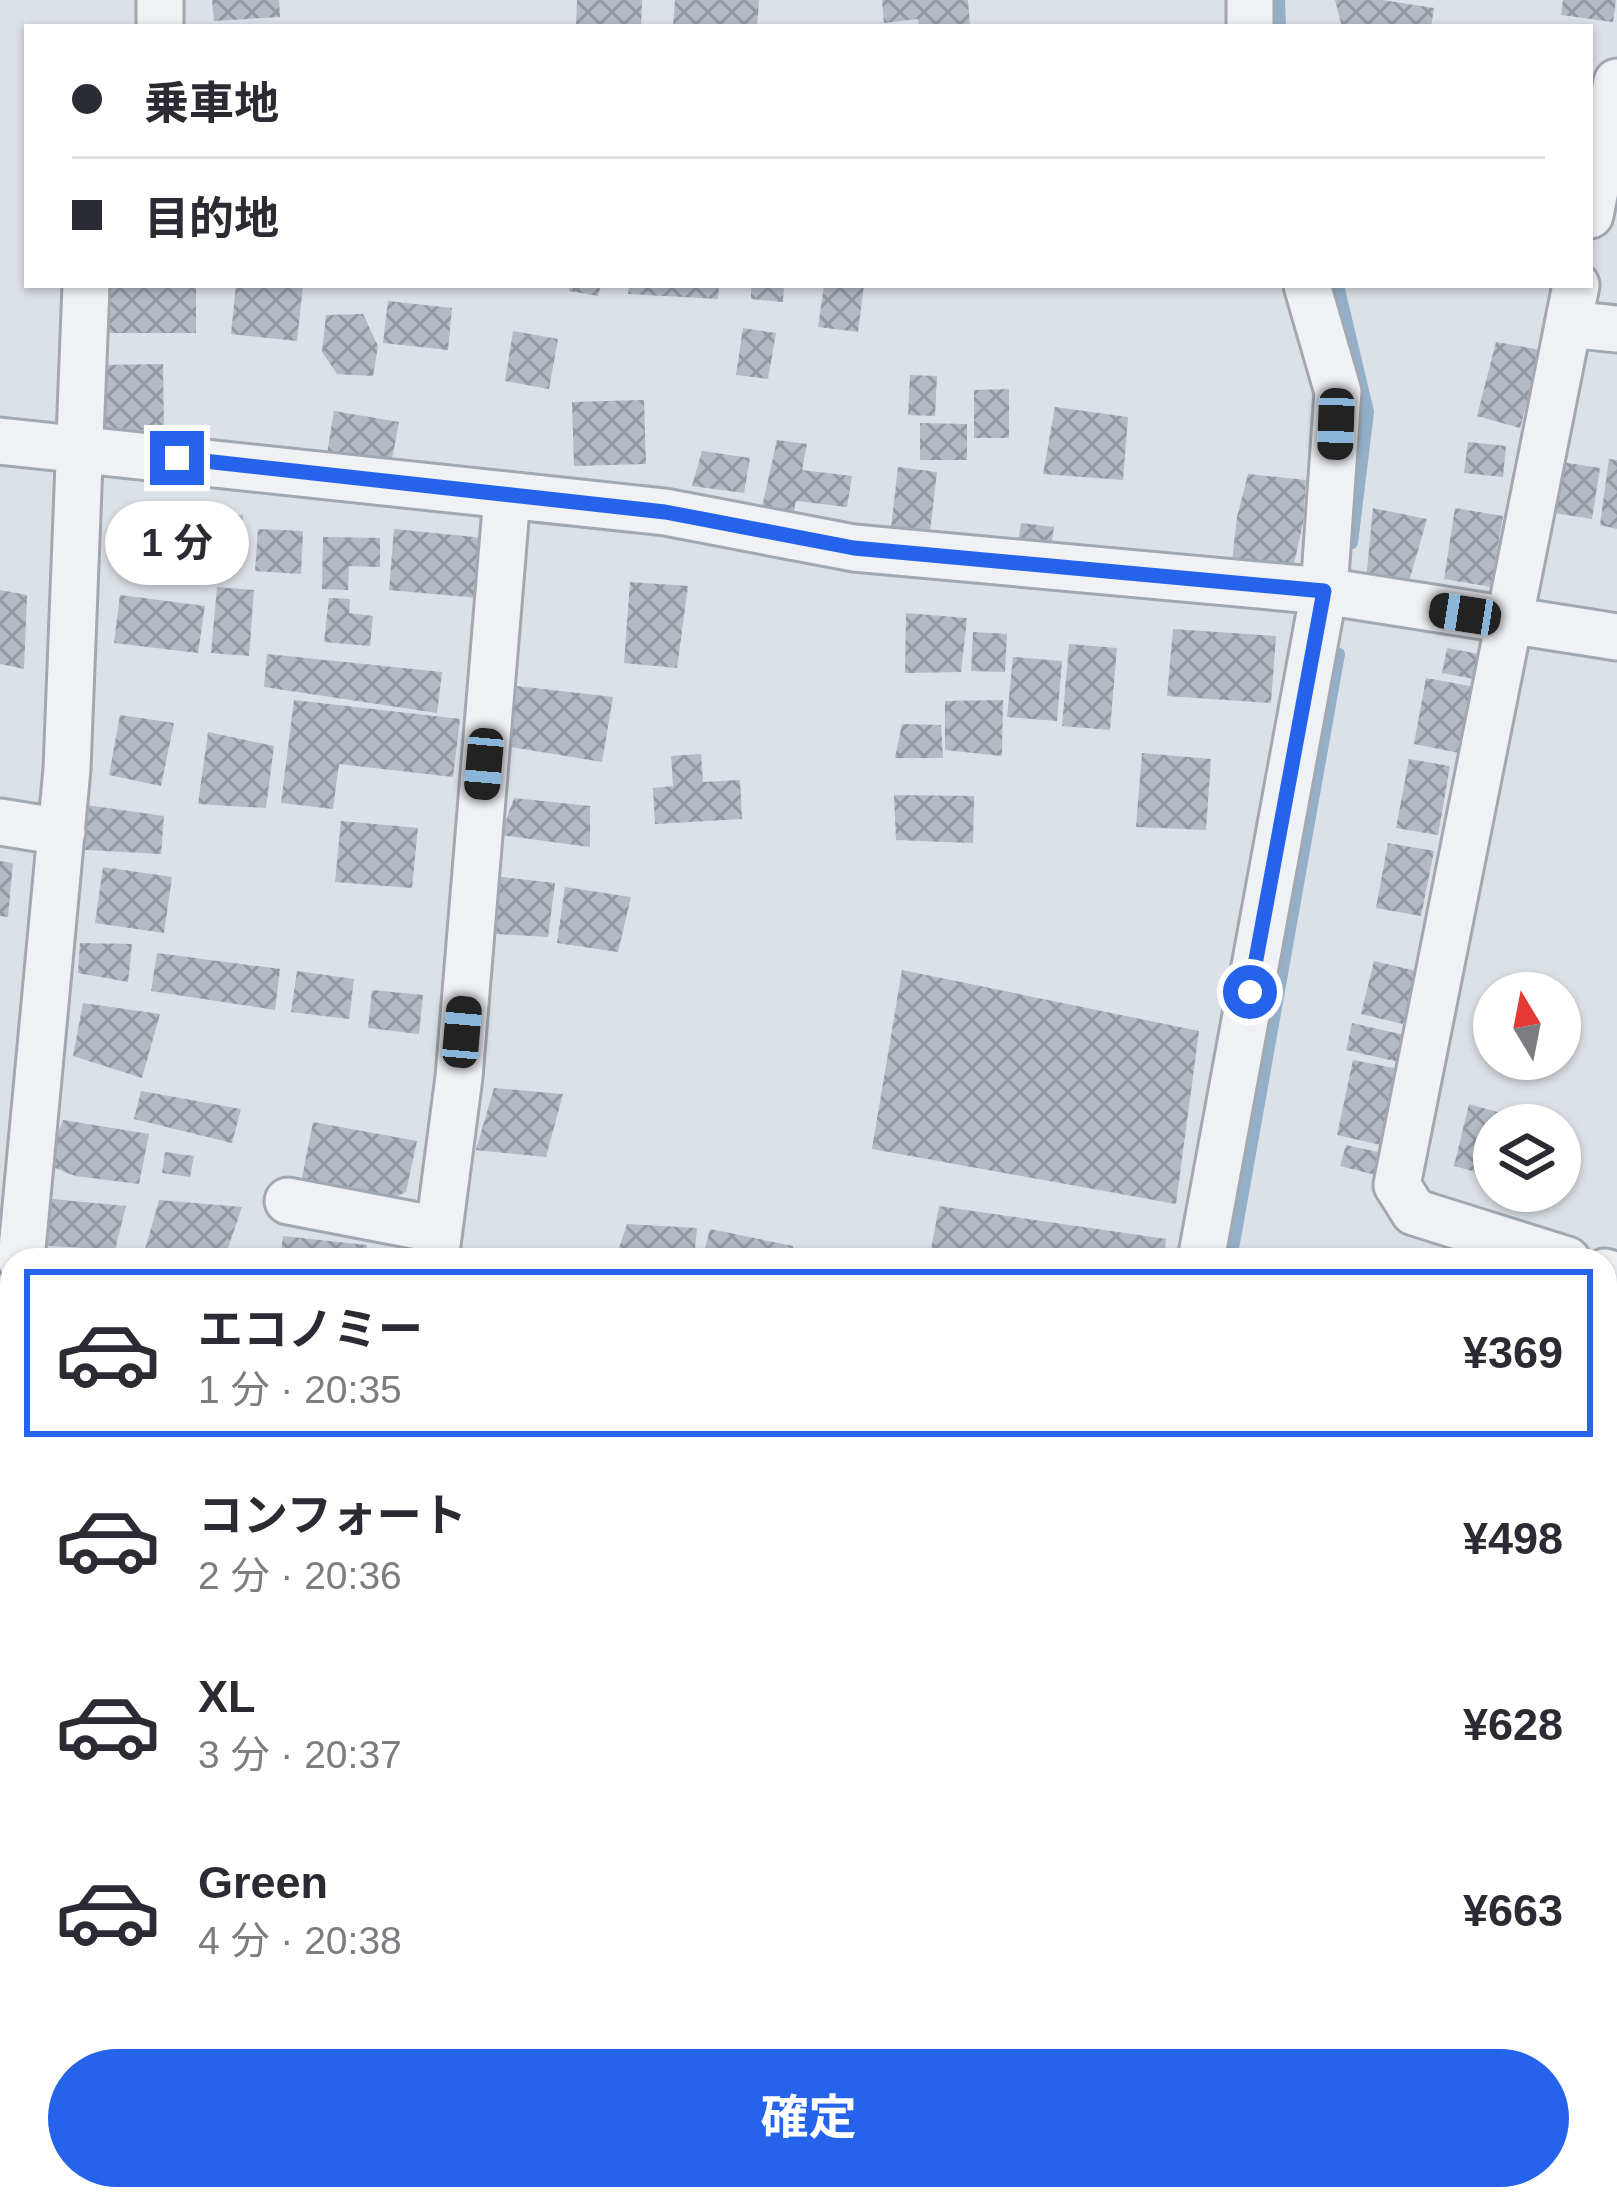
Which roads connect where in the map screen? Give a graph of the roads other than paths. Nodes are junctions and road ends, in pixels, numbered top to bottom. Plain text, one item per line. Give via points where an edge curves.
1 (1617, 82) edge
2 (1593, 200) edge
3 (86, 288) edge
4 (1308, 288) edge
5 (1572, 305) edge
6 (1617, 329) edge
7 (0, 441) edge
8 (83, 448) junction
9 (507, 496) junction
10 (1324, 591) junction
11 (1512, 622) junction
12 (1617, 637) edge
13 (0, 822) edge
14 (62, 832) junction
15 (288, 1201) dead end
16 (22, 1248) edge
17 (434, 1248) edge
18 (443, 1248) edge
19 (1203, 1248) edge
20 (1529, 1248) edge

1 - 2 street
3 - 8 street
4 - 10 street via 1337,392
5 - 6 street
5 - 11 street
7 - 8 street
8 - 9 street
8 - 14 street
9 - 10 street via 665,512 854,548
9 - 18 street
10 - 11 street
10 - 19 street
11 - 12 street
11 - 20 street via 1397,1185 1414,1212
13 - 14 street
14 - 16 street
15 - 17 street

